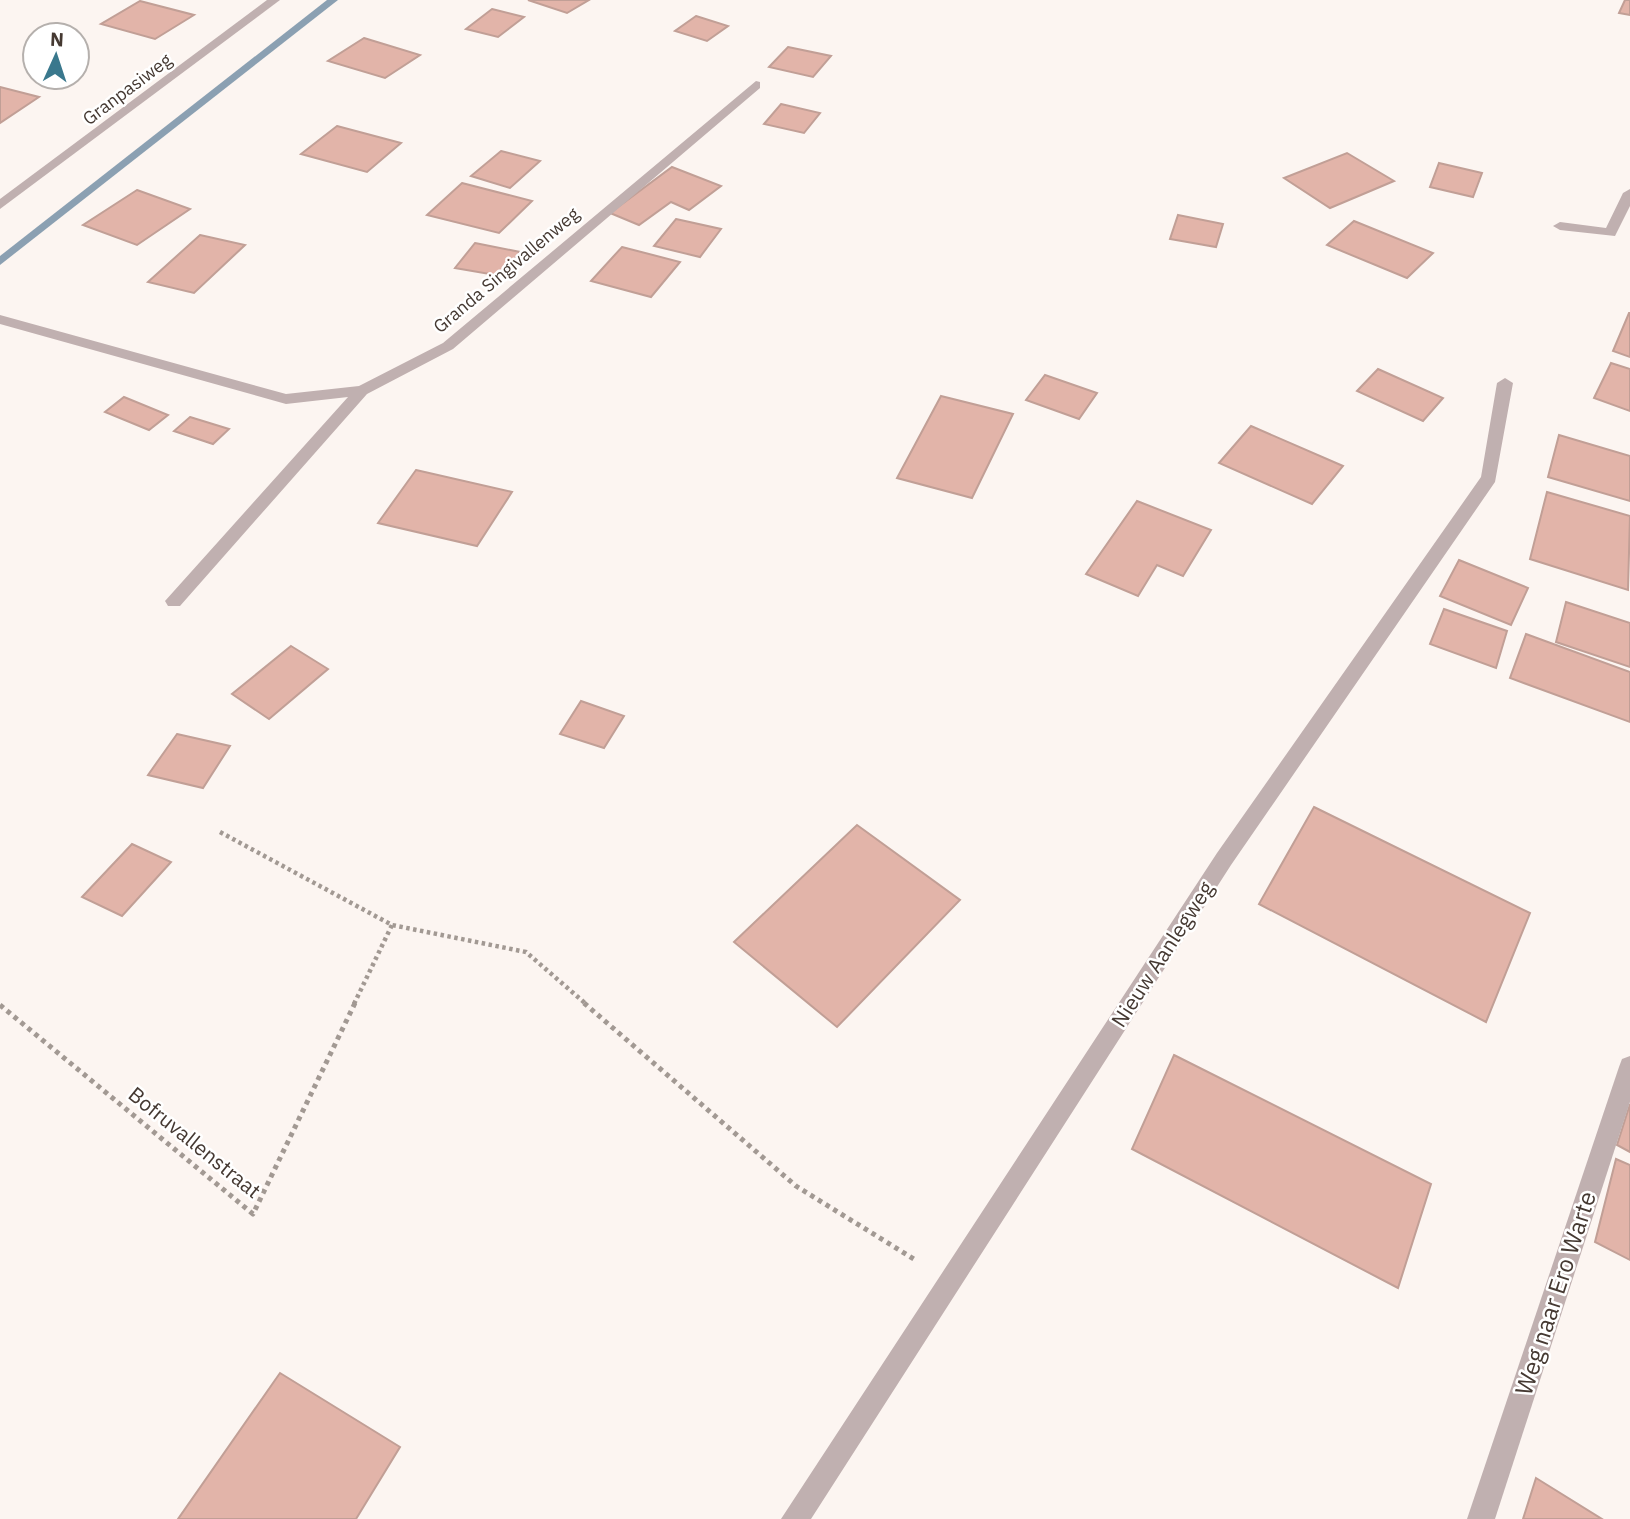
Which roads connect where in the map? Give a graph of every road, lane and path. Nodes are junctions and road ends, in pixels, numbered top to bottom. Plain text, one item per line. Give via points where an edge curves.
1 (274, 0) edge
2 (756, 85) dead end
3 (1630, 193) edge
4 (0, 205) edge
5 (1560, 226) dead end
6 (0, 319) edge
7 (1505, 383) dead end
8 (362, 391) junction
9 (174, 601) dead end
10 (220, 832) dead end
11 (392, 925) junction
12 (0, 1004) edge
13 (1630, 1067) edge
14 (950, 1281) junction
15 (795, 1519) edge
16 (1481, 1519) edge

1 - 4 street, Granpasiweg
2 - 8 street, Granda Singivallenweg via 448,346
3 - 5 street via 1610,233
6 - 8 street, Granda Singivallenweg via 286,399
7 - 14 street, Nieuw Aanlegweg via 1489,478 1224,859
8 - 9 street
10 - 11 path
11 - 12 path, Bofruvallenstraat via 253,1214
11 - 14 path via 526,952 796,1186
13 - 16 street, Weg naar Ero Warte
14 - 15 street, Nieuw Aanlegweg

